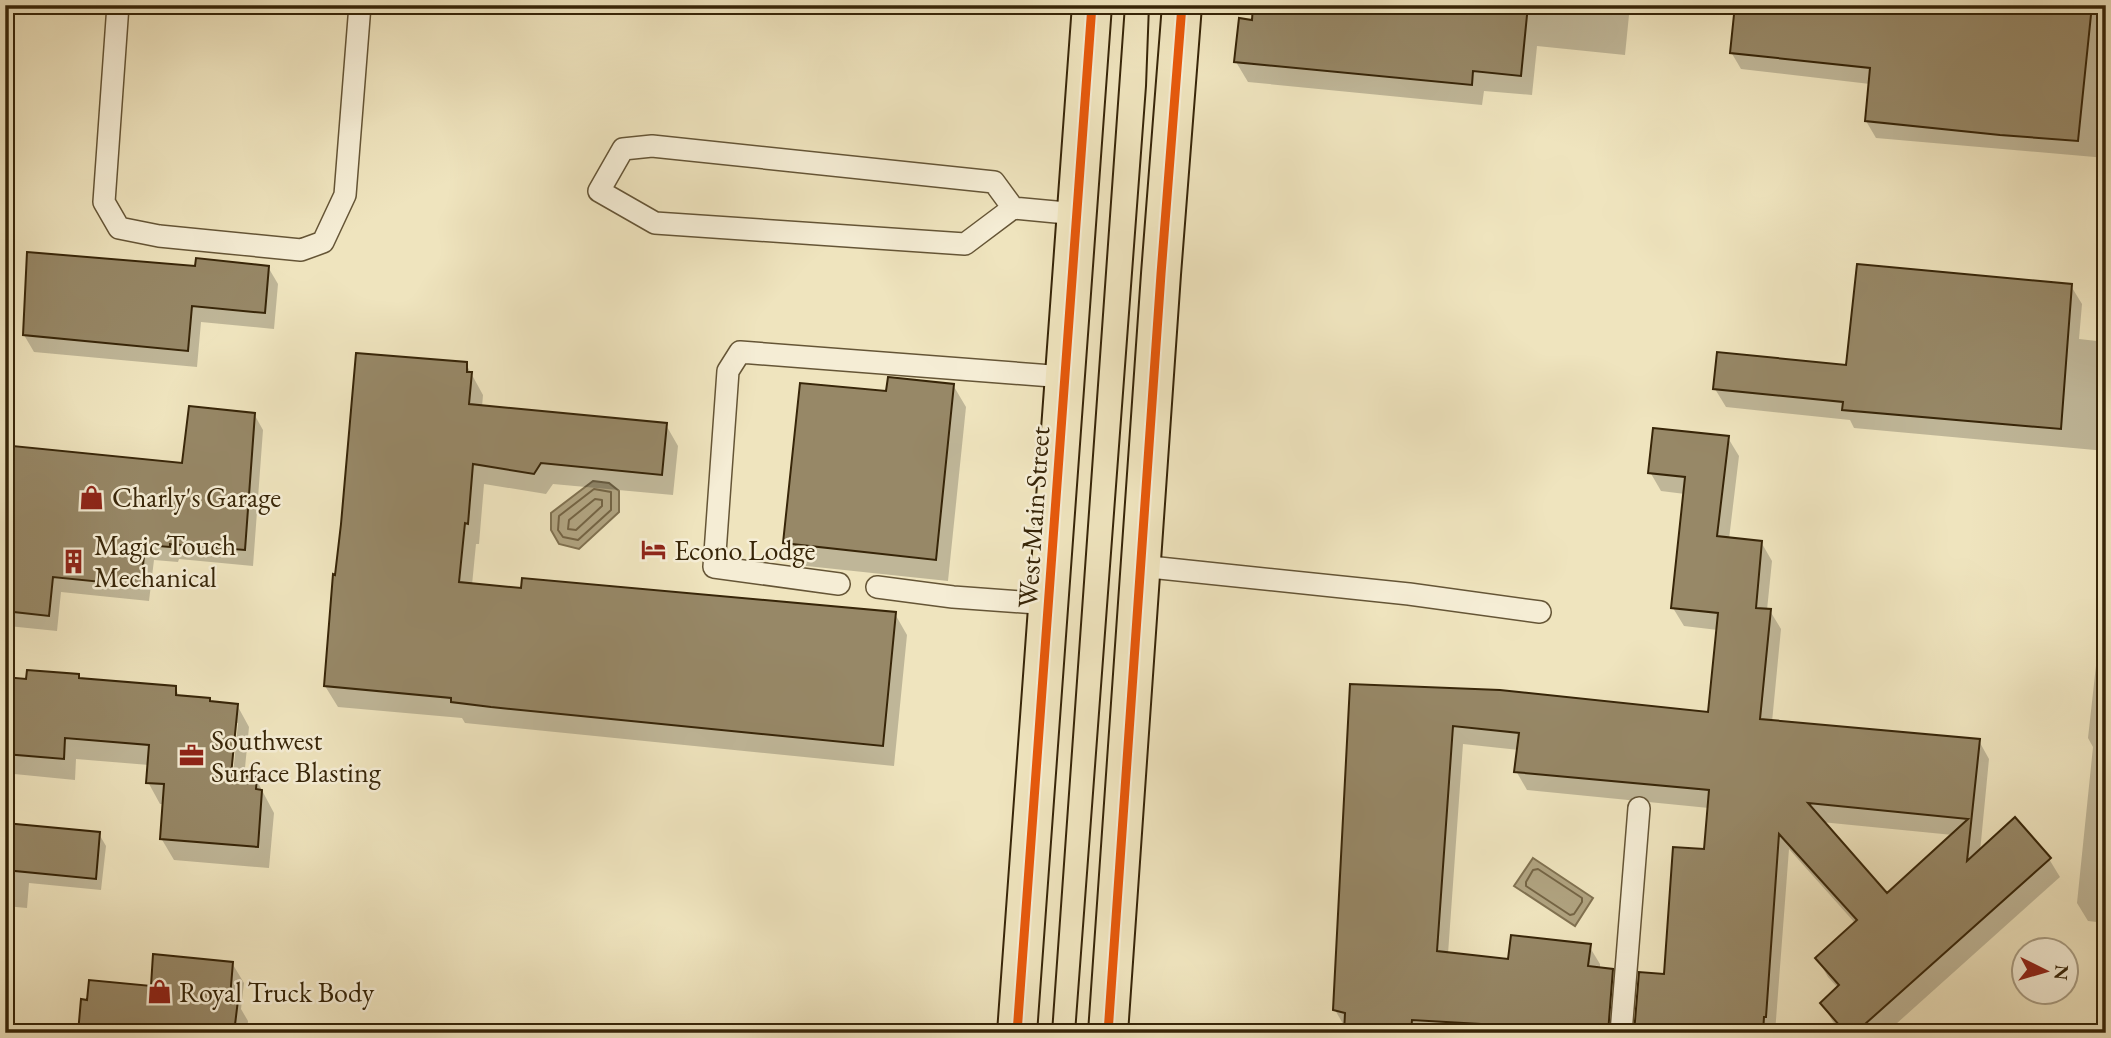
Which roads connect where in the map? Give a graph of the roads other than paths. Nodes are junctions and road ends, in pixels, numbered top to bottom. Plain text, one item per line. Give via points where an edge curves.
1 (118, 5) edge
2 (359, 5) edge
3 (1092, 5) edge
4 (1182, 5) edge
5 (1013, 208) junction
6 (1077, 214) junction
7 (1065, 377) junction
8 (1140, 566) junction
9 (839, 583) dead end
10 (877, 587) dead end
11 (1050, 604) junction
12 (1540, 612) dead end
13 (1639, 808) dead end
14 (1017, 1033) edge
15 (1108, 1033) edge
16 (1621, 1033) edge

1 - 2 lane via 104,202 119,228 301,250 323,243 345,195
3 - 6 main road, West Main Street
4 - 8 main road
5 - 5 lane via 994,182 652,146 622,149 599,191 655,223 965,244
5 - 6 lane
6 - 7 main road, West Main Street
7 - 9 lane via 740,352 728,371 714,567
7 - 11 main road, West Main Street
8 - 12 lane
8 - 15 main road
10 - 11 lane
11 - 14 main road, West Main Street
13 - 16 lane

